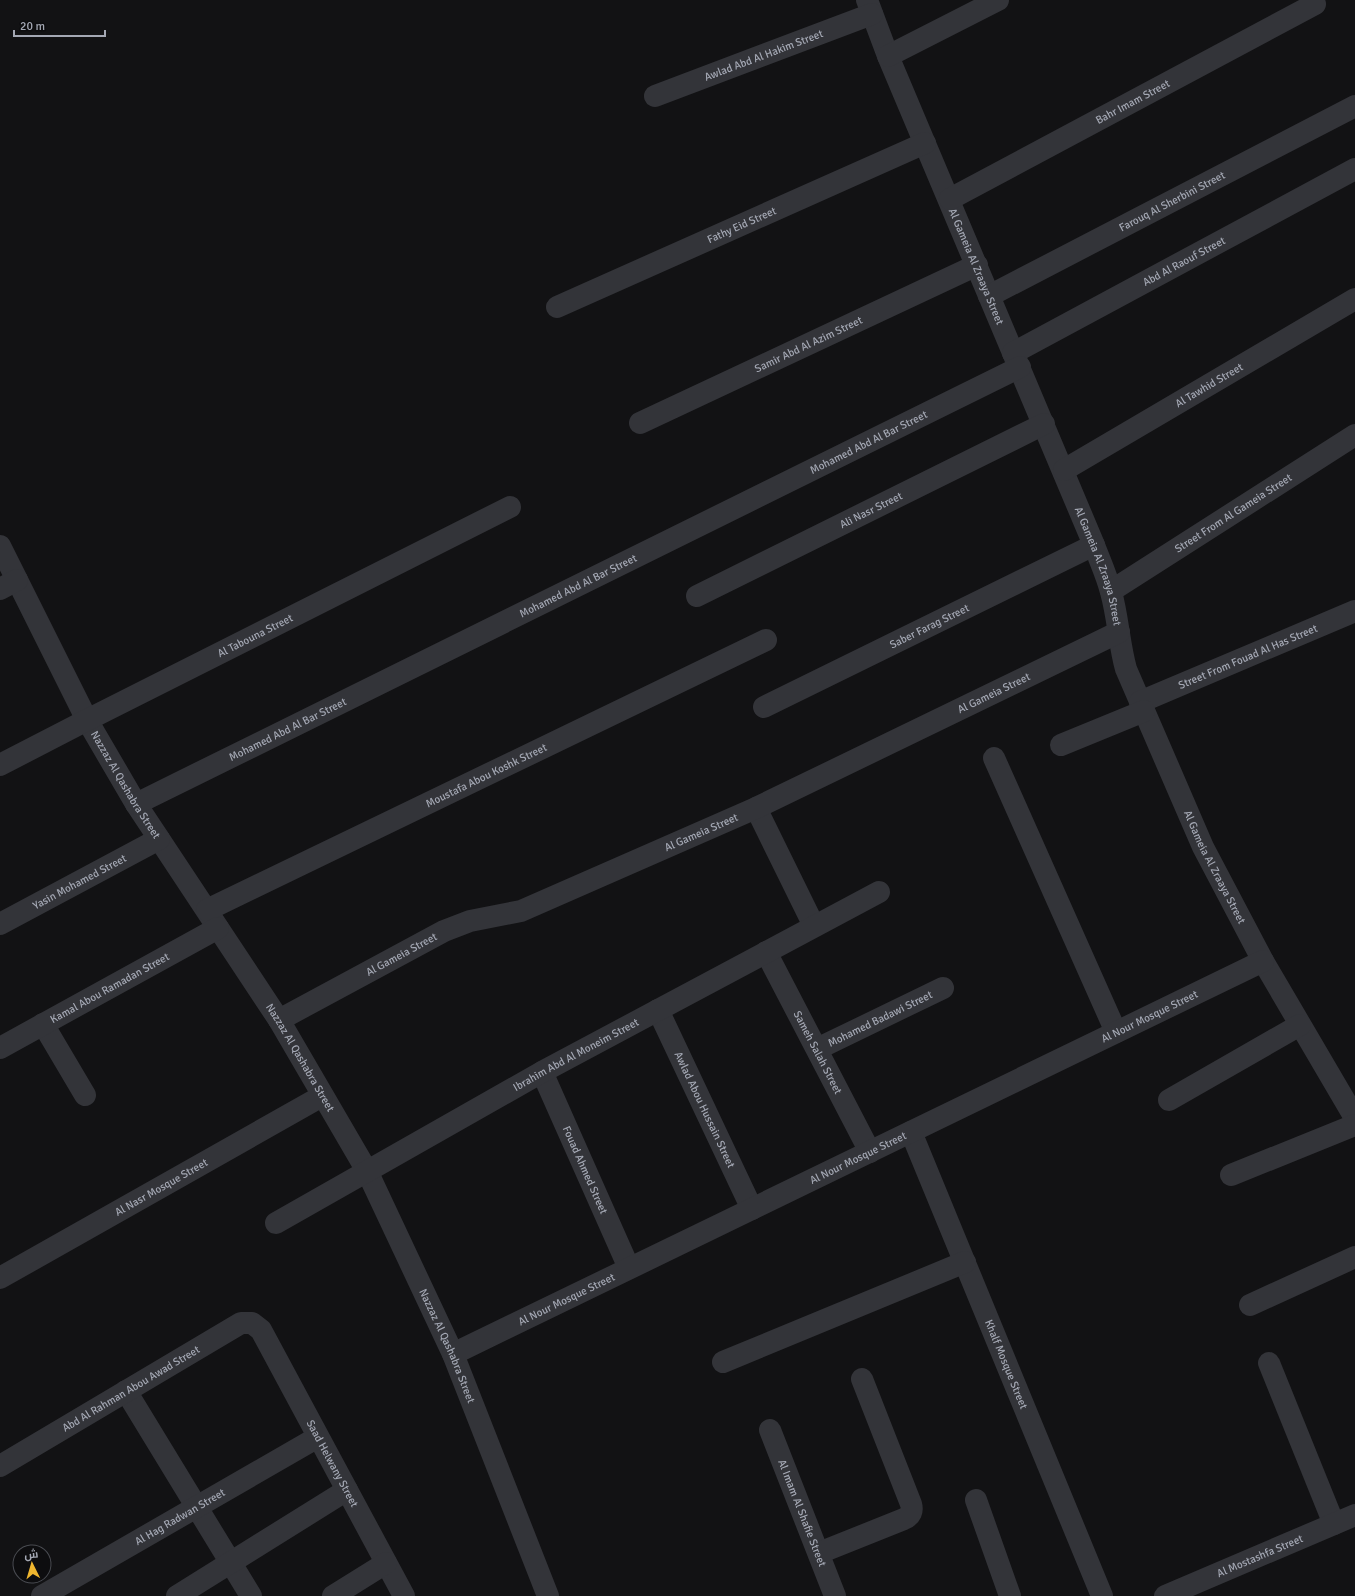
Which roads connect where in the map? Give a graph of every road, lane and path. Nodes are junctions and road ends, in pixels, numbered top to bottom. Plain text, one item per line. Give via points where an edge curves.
1 (998, 0) edge
2 (1315, 4) dead end
3 (870, 7) edge
4 (888, 56) junction
5 (655, 96) dead end
6 (1355, 106) edge
7 (925, 143) junction
8 (1355, 168) edge
9 (950, 200) junction
10 (977, 265) junction
11 (989, 296) junction
12 (1355, 299) edge
13 (557, 307) dead end
14 (1016, 360) junction
15 (640, 423) dead end
16 (1044, 424) junction
17 (1355, 435) edge
18 (1064, 470) junction
19 (510, 507) dead end
20 (1094, 545) junction
21 (0, 546) edge
22 (9, 585) edge
23 (1111, 592) junction
24 (697, 596) dead end
25 (1355, 611) edge
26 (1119, 632) junction
27 (766, 640) dead end
28 (1142, 706) junction
29 (764, 707) dead end
30 (86, 720) junction
31 (1061, 745) dead end
32 (994, 758) dead end
33 (0, 765) edge
34 (136, 804) junction
35 (756, 808) junction
36 (159, 839) junction
37 (879, 892) dead end
38 (207, 910) junction
39 (0, 924) edge
40 (814, 926) junction
41 (218, 928) junction
42 (766, 952) junction
43 (1263, 961) junction
44 (943, 988) dead end
45 (658, 1010) junction
46 (279, 1020) junction
47 (43, 1024) junction
48 (1300, 1025) junction
49 (1116, 1032) junction
50 (0, 1048) edge
51 (817, 1049) junction
52 (542, 1072) junction
53 (85, 1095) dead end
54 (322, 1096) junction
55 (1170, 1100) dead end
56 (1355, 1118) edge
57 (1355, 1125) edge
58 (911, 1132) junction
59 (870, 1152) junction
60 (367, 1171) junction
61 (1231, 1175) dead end
62 (752, 1209) junction
63 (276, 1223) dead end
64 (1355, 1257) edge
65 (965, 1262) junction
66 (629, 1268) junction
67 (0, 1278) edge
68 (1250, 1305) dead end
69 (261, 1330) joint
70 (452, 1354) junction
71 (723, 1362) dead end
72 (1269, 1363) dead end
73 (862, 1379) dead end
74 (126, 1391) junction
75 (770, 1430) dead end
76 (318, 1437) junction
77 (0, 1466) edge
78 (347, 1490) junction
79 (976, 1500) dead end
80 (197, 1507) junction
81 (1355, 1515) edge
82 (1334, 1524) junction
83 (819, 1554) junction
84 (231, 1563) junction
85 (386, 1563) junction
86 (42, 1596) edge
87 (177, 1596) edge
88 (251, 1596) edge
89 (333, 1596) edge
90 (404, 1596) edge
91 (548, 1596) edge
92 (835, 1596) edge
93 (1010, 1596) edge
94 (1102, 1596) edge
95 (1165, 1596) edge

1 - 4 street
2 - 9 street, Bahr Imam Street
3 - 4 street, Al Gameia Al Zraaya Street
3 - 5 street, Awlad Abd Al Hakim Street
4 - 7 street, Al Gameia Al Zraaya Street
6 - 11 street, Farouq Al Sherbini Street
7 - 9 street, Al Gameia Al Zraaya Street
7 - 13 street, Fathy Eid Street
8 - 14 street, Abd Al Raouf Street
9 - 10 street, Al Gameia Al Zraaya Street
10 - 11 street, Al Gameia Al Zraaya Street
10 - 15 street, Samir Abd Al Azim Street
11 - 14 street, Al Gameia Al Zraaya Street
12 - 18 street, Al Tawhid Street
14 - 16 street, Al Gameia Al Zraaya Street
14 - 34 street, Mohamed Abd Al Bar Street
16 - 18 street, Al Gameia Al Zraaya Street
16 - 24 street, Ali Nasr Street
17 - 23 street, Street From Al Gameia Street
18 - 20 street, Al Gameia Al Zraaya Street
19 - 30 street, Al Tabouna Street
20 - 23 street, Al Gameia Al Zraaya Street
20 - 29 street, Saber Farag Street
21 - 22 street, Nazzaz Al Qashabra Street
22 - 30 street, Nazzaz Al Qashabra Street
23 - 26 street, Al Gameia Al Zraaya Street
25 - 28 street, Street From Fouad Al Has Street
26 - 28 street, Al Gameia Al Zraaya Street via 1126,669
26 - 35 street, Al Gameia Street
27 - 38 street, Moustafa Abou Koshk Street
28 - 31 street, Street From Fouad Al Has Street
28 - 43 street, Al Gameia Al Zraaya Street via 1203,847
30 - 33 street, Al Tabouna Street
30 - 34 street, Nazzaz Al Qashabra Street
32 - 49 street
34 - 36 street, Nazzaz Al Qashabra Street
35 - 40 street
35 - 46 street, Al Gameia Street via 521,911 470,921 444,931
36 - 38 street, Nazzaz Al Qashabra Street
36 - 39 street, Yasin Mohamed Street
37 - 40 street, Ibrahim Abd Al Moneim Street
38 - 41 street, Nazzaz Al Qashabra Street
40 - 42 street, Ibrahim Abd Al Moneim Street
41 - 46 street, Nazzaz Al Qashabra Street
41 - 47 street, Kamal Abou Ramadan Street
42 - 45 street, Ibrahim Abd Al Moneim Street
42 - 51 street, Sameh Salah Street
43 - 48 street, Al Gameia Al Zraaya Street
43 - 49 street, Al Nour Mosque Street
44 - 51 street, Mohamed Badawi Street
45 - 52 street, Ibrahim Abd Al Moneim Street
45 - 62 street, Awlad Abou Hussain Street
46 - 54 street, Nazzaz Al Qashabra Street
47 - 50 street, Kamal Abou Ramadan Street
47 - 53 street
48 - 55 street
48 - 56 street, Al Gameia Al Zraaya Street
49 - 58 street, Al Nour Mosque Street
51 - 59 street, Sameh Salah Street
52 - 60 street, Ibrahim Abd Al Moneim Street
52 - 66 street, Fouad Ahmed Street
54 - 60 street, Nazzaz Al Qashabra Street
54 - 67 street, Al Nasr Mosque Street
57 - 61 street
58 - 59 street, Al Nour Mosque Street
58 - 65 street, Khalf Mosque Street
59 - 62 street, Al Nour Mosque Street
60 - 63 street, Ibrahim Abd Al Moneim Street
60 - 70 street, Nazzaz Al Qashabra Street
62 - 66 street, Al Nour Mosque Street
64 - 68 street
65 - 71 street
65 - 94 street, Khalf Mosque Street
66 - 70 street, Al Nour Mosque Street
69 - 74 street, Abd Al Rahman Abou Awad Street via 252,1323 241,1323
69 - 76 street, Saad Helwany Street
70 - 91 street, Nazzaz Al Qashabra Street
72 - 82 street
73 - 83 street via 911,1504 911,1511 904,1520
74 - 77 street, Abd Al Rahman Abou Awad Street
74 - 80 street
75 - 83 street, Al Imam Al Shafie Street
76 - 78 street, Saad Helwany Street
76 - 80 street, Al Hag Radwan Street
78 - 84 street
78 - 85 street, Saad Helwany Street
79 - 93 street
80 - 84 street
80 - 86 street, Al Hag Radwan Street
81 - 82 street, Al Mostashfa Street
82 - 95 street, Al Mostashfa Street
83 - 92 street, Al Imam Al Shafie Street
84 - 87 street
84 - 88 street
85 - 89 street
85 - 90 street, Saad Helwany Street

